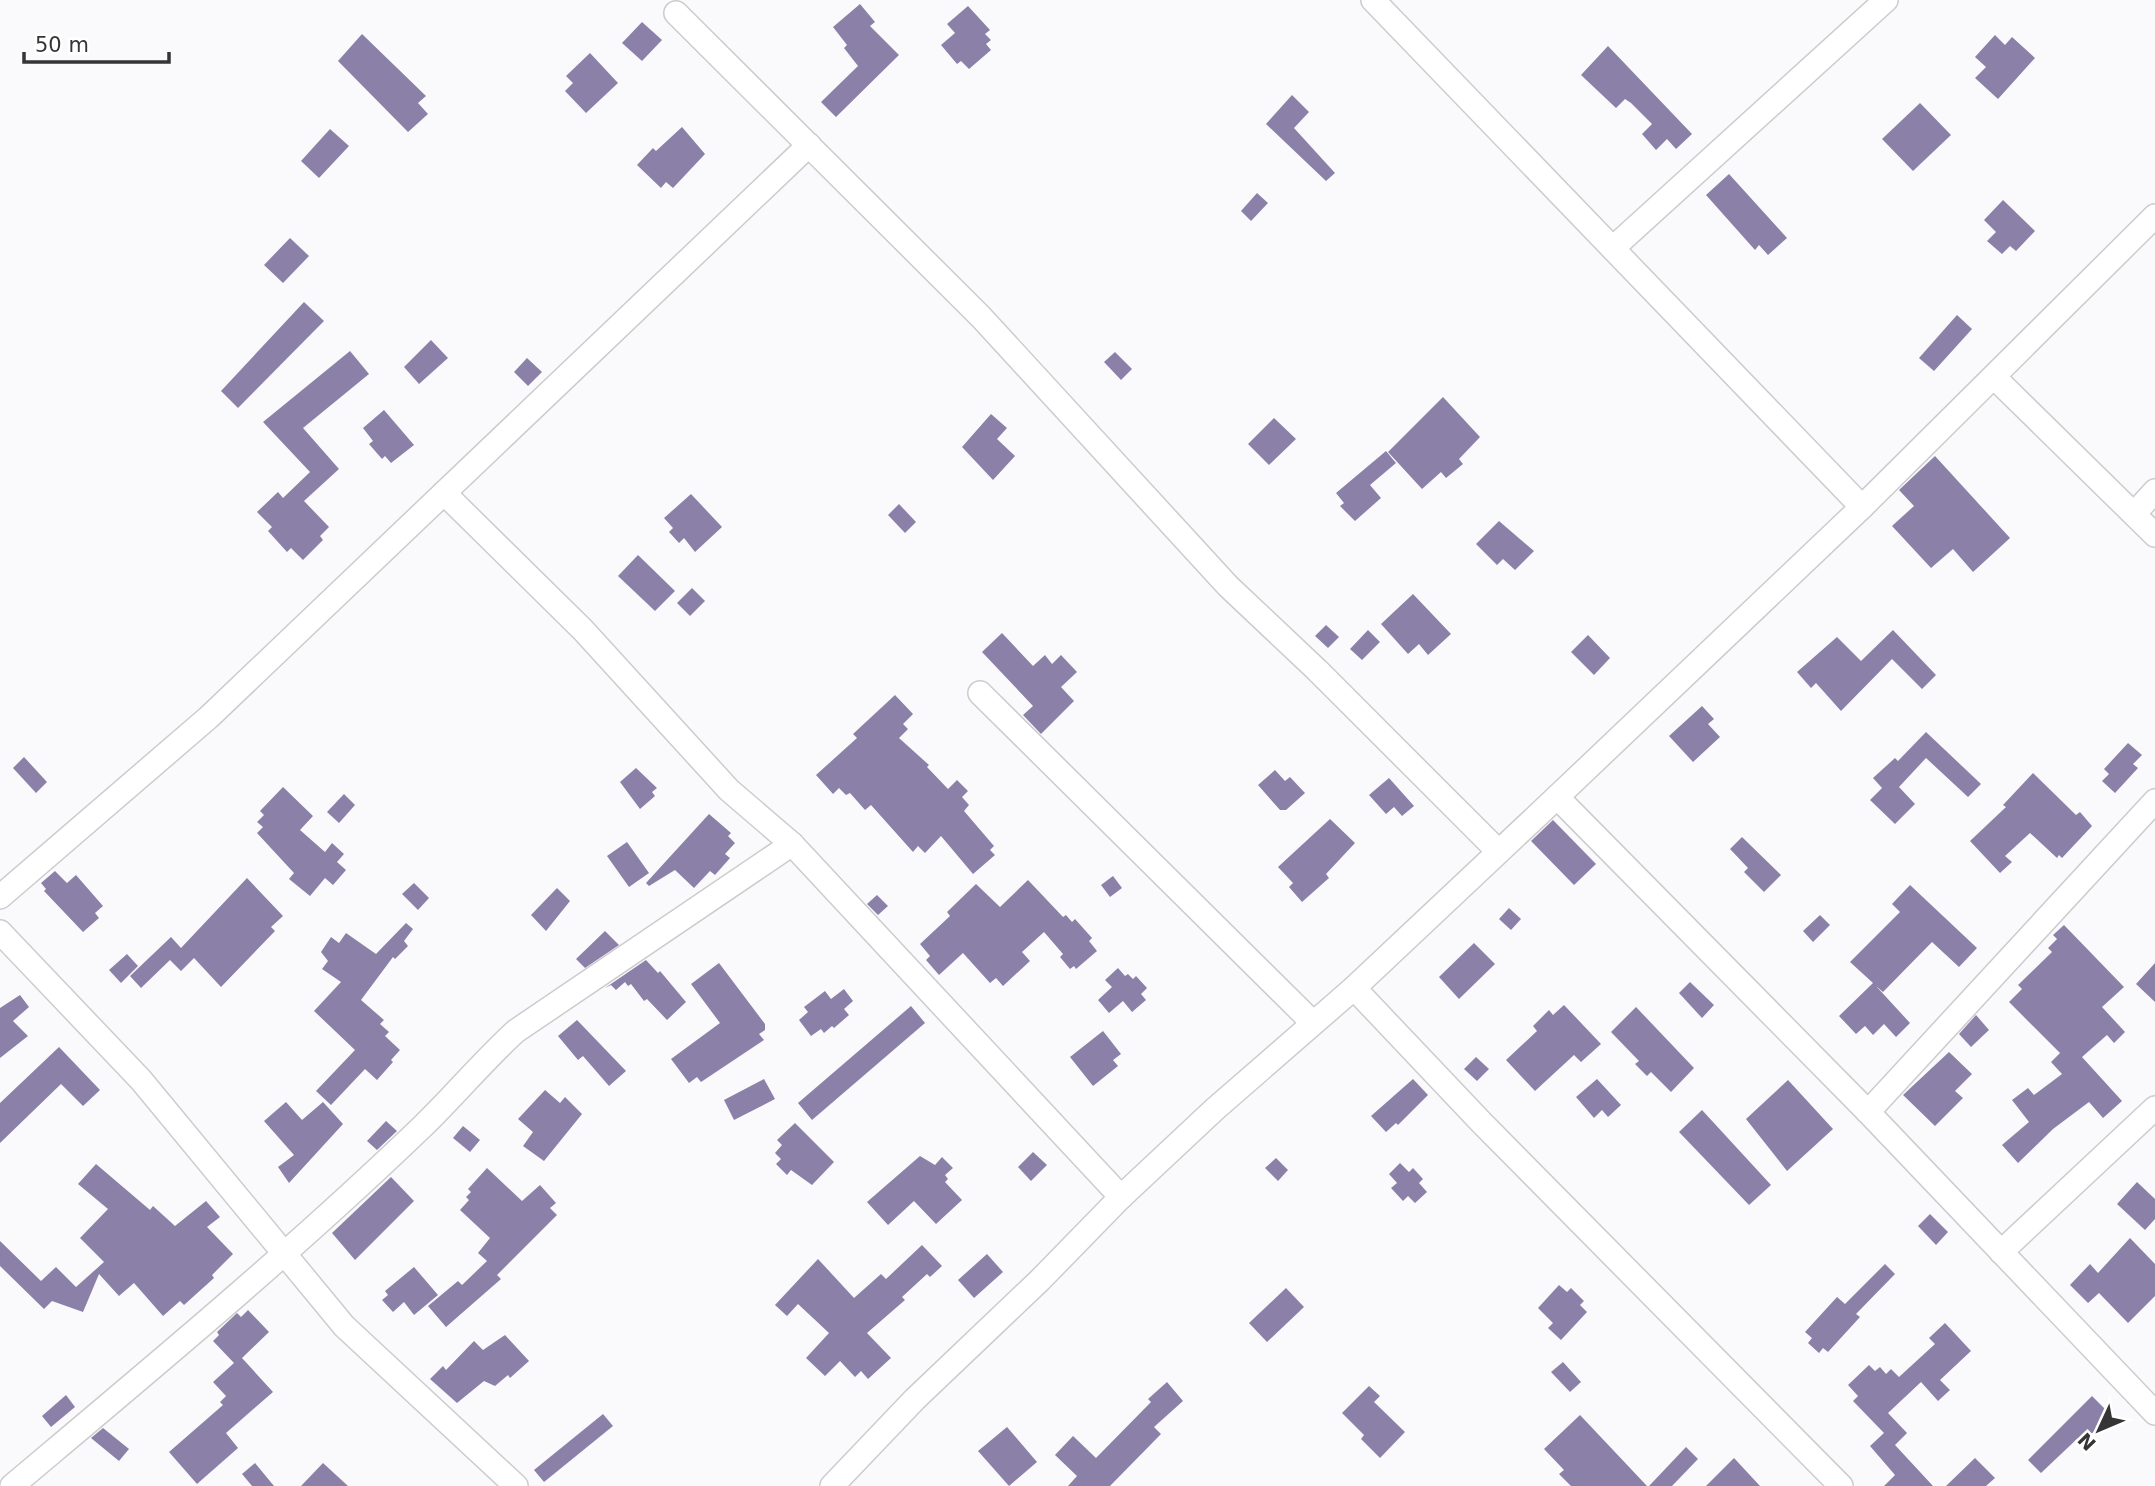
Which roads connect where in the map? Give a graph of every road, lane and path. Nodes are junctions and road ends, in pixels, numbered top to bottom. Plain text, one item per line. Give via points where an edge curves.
1 (1373, 0) edge
2 (1886, 0) edge
3 (676, 13) dead end
4 (809, 145) junction
5 (2155, 216) edge
6 (1613, 248) junction
7 (1994, 377) junction
8 (2155, 491) edge
9 (444, 493) junction
10 (1862, 507) junction
11 (2134, 514) junction
12 (2155, 535) edge
13 (981, 693) dead end
14 (1557, 797) junction
15 (2155, 802) edge
16 (792, 844) junction
17 (1497, 850) junction
18 (0, 897) edge
19 (0, 932) edge
20 (1354, 988) junction
21 (1313, 1023) junction
22 (2155, 1108) edge
23 (1868, 1112) junction
24 (1121, 1197) junction
25 (2001, 1252) junction
26 (286, 1253) junction
27 (2155, 1413) edge
28 (12, 1486) edge
29 (516, 1486) edge
30 (832, 1486) edge
31 (1841, 1486) edge

1 - 6 street
2 - 6 street
3 - 4 street
4 - 9 street
4 - 17 street via 981,317 1228,586
5 - 7 street
6 - 10 street
7 - 10 street
7 - 11 street
8 - 11 street
9 - 16 street via 592,640 729,790
9 - 18 street via 209,717
10 - 14 street
11 - 12 street
13 - 21 street
14 - 17 street
14 - 23 street
15 - 23 street
16 - 24 street
16 - 26 street via 516,1031 426,1124
17 - 20 street
19 - 26 street via 114,1050
20 - 21 street
20 - 31 street
21 - 24 street
22 - 25 street
23 - 25 street
24 - 30 street
25 - 27 street
26 - 28 street
26 - 29 street via 345,1326

